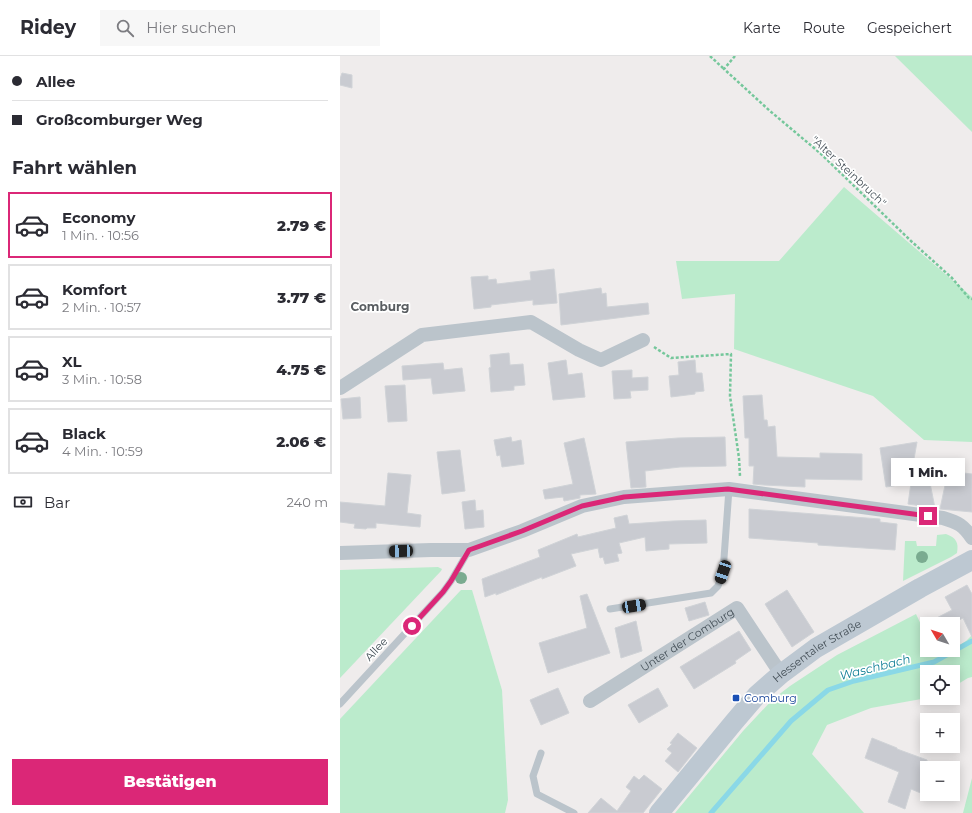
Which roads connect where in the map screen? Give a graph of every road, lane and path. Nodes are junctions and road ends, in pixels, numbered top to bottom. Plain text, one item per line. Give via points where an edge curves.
1 (710, 56) edge
2 (735, 56) edge
3 (724, 69) junction
4 (972, 299) edge
5 (643, 340) joint
6 (340, 388) edge
7 (735, 490) junction
8 (972, 538) edge
9 (469, 550) junction
10 (340, 553) edge
11 (972, 560) edge
12 (610, 610) dead end
13 (781, 674) junction
14 (590, 701) dead end
15 (340, 704) edge
16 (540, 753) dead end
17 (574, 813) edge
18 (659, 813) edge

1 - 3 path, "Alter Steinbruch"
2 - 3 path
3 - 4 path, "Alter Steinbruch" via 820,153
5 - 6 street via 601,360 531,322 422,335
5 - 7 path via 671,358 731,354 730,396 739,458
7 - 8 street via 943,518 965,528
7 - 9 street via 624,497 582,506
7 - 12 lane via 723,572 718,586 711,593
9 - 10 street
9 - 15 lane, Allee via 443,592
11 - 13 main road, Hessentaler Straße via 823,644
13 - 14 street, Unter der Comburg via 738,608
13 - 18 main road, Hessentaler Straße via 757,695
16 - 17 lane via 532,776 537,794

